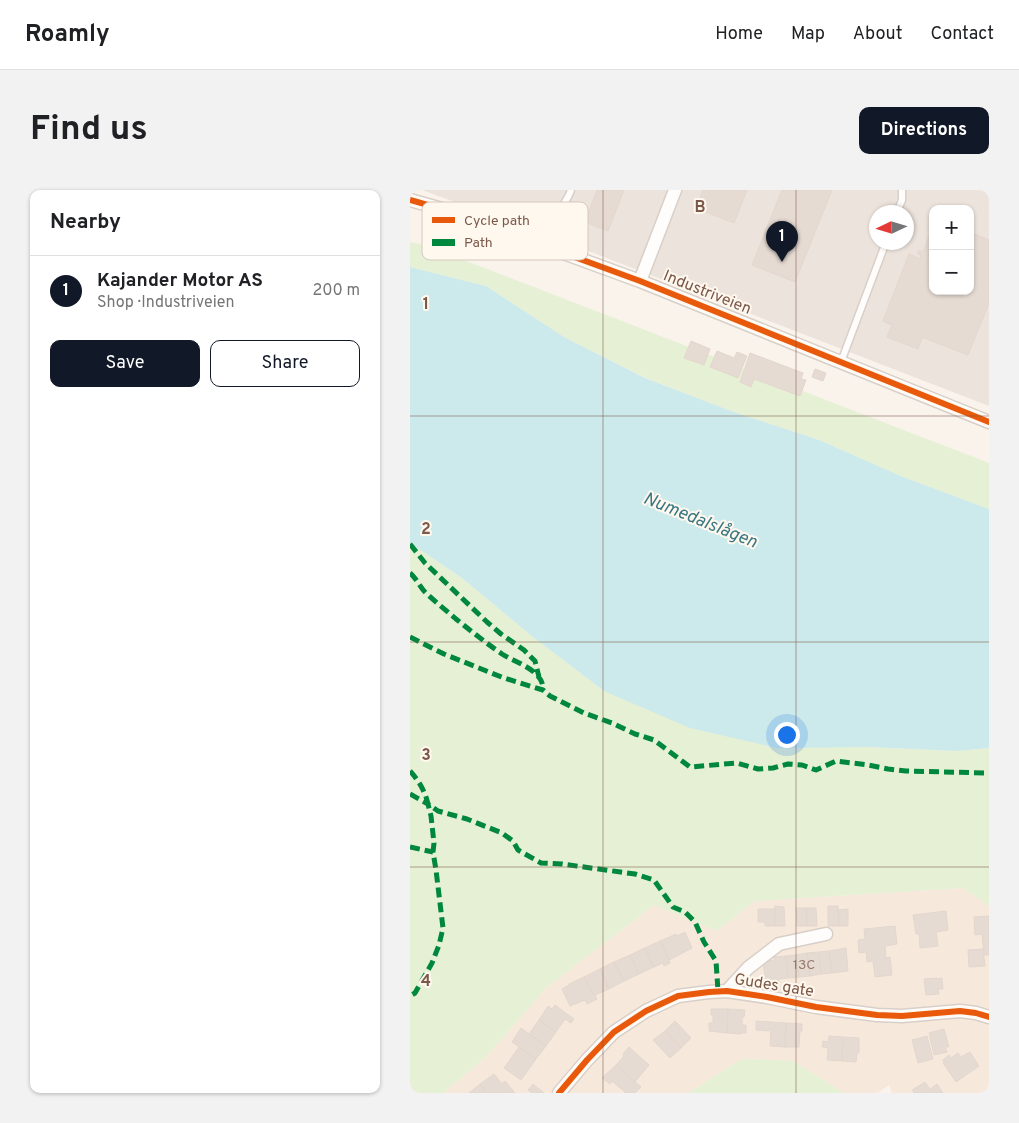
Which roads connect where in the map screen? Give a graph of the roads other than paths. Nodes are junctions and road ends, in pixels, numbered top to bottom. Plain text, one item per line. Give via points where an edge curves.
1 (571, 190) edge
2 (676, 190) edge
3 (902, 190) edge
4 (565, 202) edge
5 (900, 205) edge
6 (883, 250) edge
7 (584, 260) edge
8 (640, 281) junction
9 (841, 362) junction
10 (989, 422) edge
11 (826, 934) dead end
12 (727, 991) junction
13 (989, 1017) edge
14 (559, 1093) edge

1 - 4 lane
2 - 8 street
3 - 5 lane
6 - 9 lane
7 - 8 street, Industriveien
8 - 9 street, Industriveien
9 - 10 street, Industriveien
11 - 12 street, Gudes gate via 779,944 748,968
12 - 13 street, Gudes gate via 877,1015 960,1011
12 - 14 street, Gudes gate via 678,996 646,1011 614,1032

